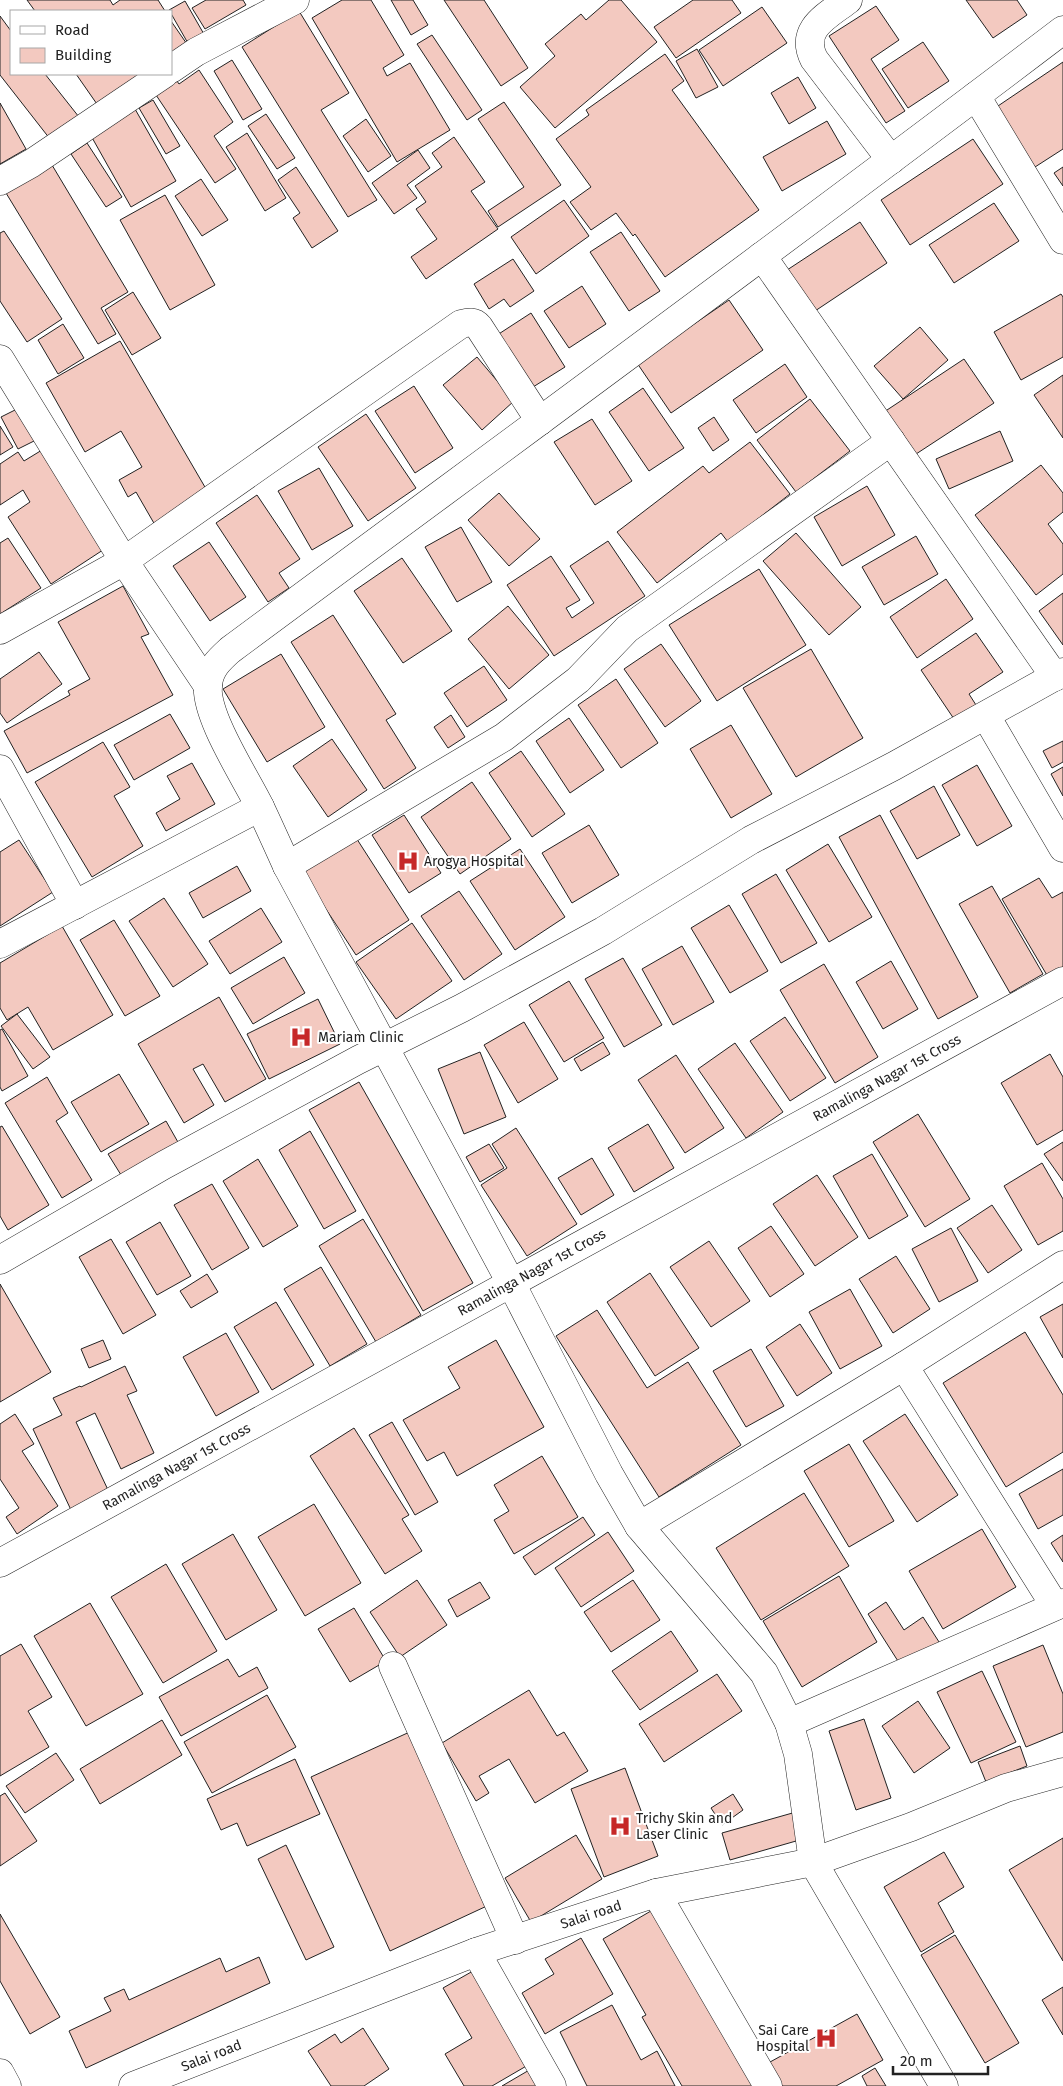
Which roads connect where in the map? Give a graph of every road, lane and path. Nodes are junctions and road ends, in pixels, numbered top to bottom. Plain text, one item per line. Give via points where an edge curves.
1 (295, 0) edge
2 (848, 0) edge
3 (1063, 30) edge
4 (172, 68) edge
5 (163, 75) edge
6 (976, 96) junction
7 (891, 160) junction
8 (0, 181) edge
9 (1063, 240) edge
10 (762, 256) junction
11 (0, 359) edge
12 (540, 421) junction
13 (891, 441) junction
14 (124, 561) junction
15 (0, 630) edge
16 (1059, 675) edge
17 (208, 686) junction
18 (986, 716) junction
19 (0, 768) edge
20 (260, 806) junction
21 (1063, 848) edge
22 (287, 866) junction
23 (75, 905) junction
24 (0, 944) edge
25 (1063, 981) edge
26 (384, 1048) junction
27 (0, 1260) edge
28 (1063, 1264) edge
29 (511, 1283) junction
30 (904, 1366) junction
31 (639, 1526) junction
32 (0, 1562) edge
33 (1059, 1605) edge
34 (393, 1666) dead end
35 (789, 1723) junction
36 (1063, 1772) edge
37 (813, 1862) junction
38 (656, 1893) junction
39 (515, 1940) junction
40 (476, 1952) junction
41 (133, 2086) edge
42 (552, 2086) edge
43 (768, 2086) edge
44 (944, 2086) edge

1 - 4 street via 196,52
2 - 7 street via 816,25 810,51
3 - 6 street
5 - 8 street
6 - 7 street
6 - 9 street
7 - 10 street
10 - 12 street
10 - 13 street
11 - 14 street
12 - 14 street via 476,323 466,323
12 - 17 street via 230,650 214,666
13 - 16 street
13 - 22 street via 627,629 578,680 504,737
14 - 15 street
14 - 17 street
16 - 18 street
17 - 20 street via 211,708 219,728
18 - 21 street
18 - 26 street via 751,840 603,931
19 - 23 street
20 - 22 street
20 - 23 street
22 - 26 street
23 - 24 street
25 - 29 street, Ramalinga Nagar 1st Cross
26 - 27 street via 164,1165
26 - 29 street
28 - 30 street
29 - 31 street
29 - 32 street, Ramalinga Nagar 1st Cross
30 - 31 street
30 - 33 street
31 - 35 street via 764,1673
33 - 35 street
34 - 39 street
35 - 37 street via 798,1754
36 - 37 street, Salai road via 1006,1788
37 - 38 street, Salai road
37 - 44 street
38 - 39 street, Salai road
38 - 43 street
39 - 40 street, Salai road
40 - 41 street, Salai road
40 - 42 street

